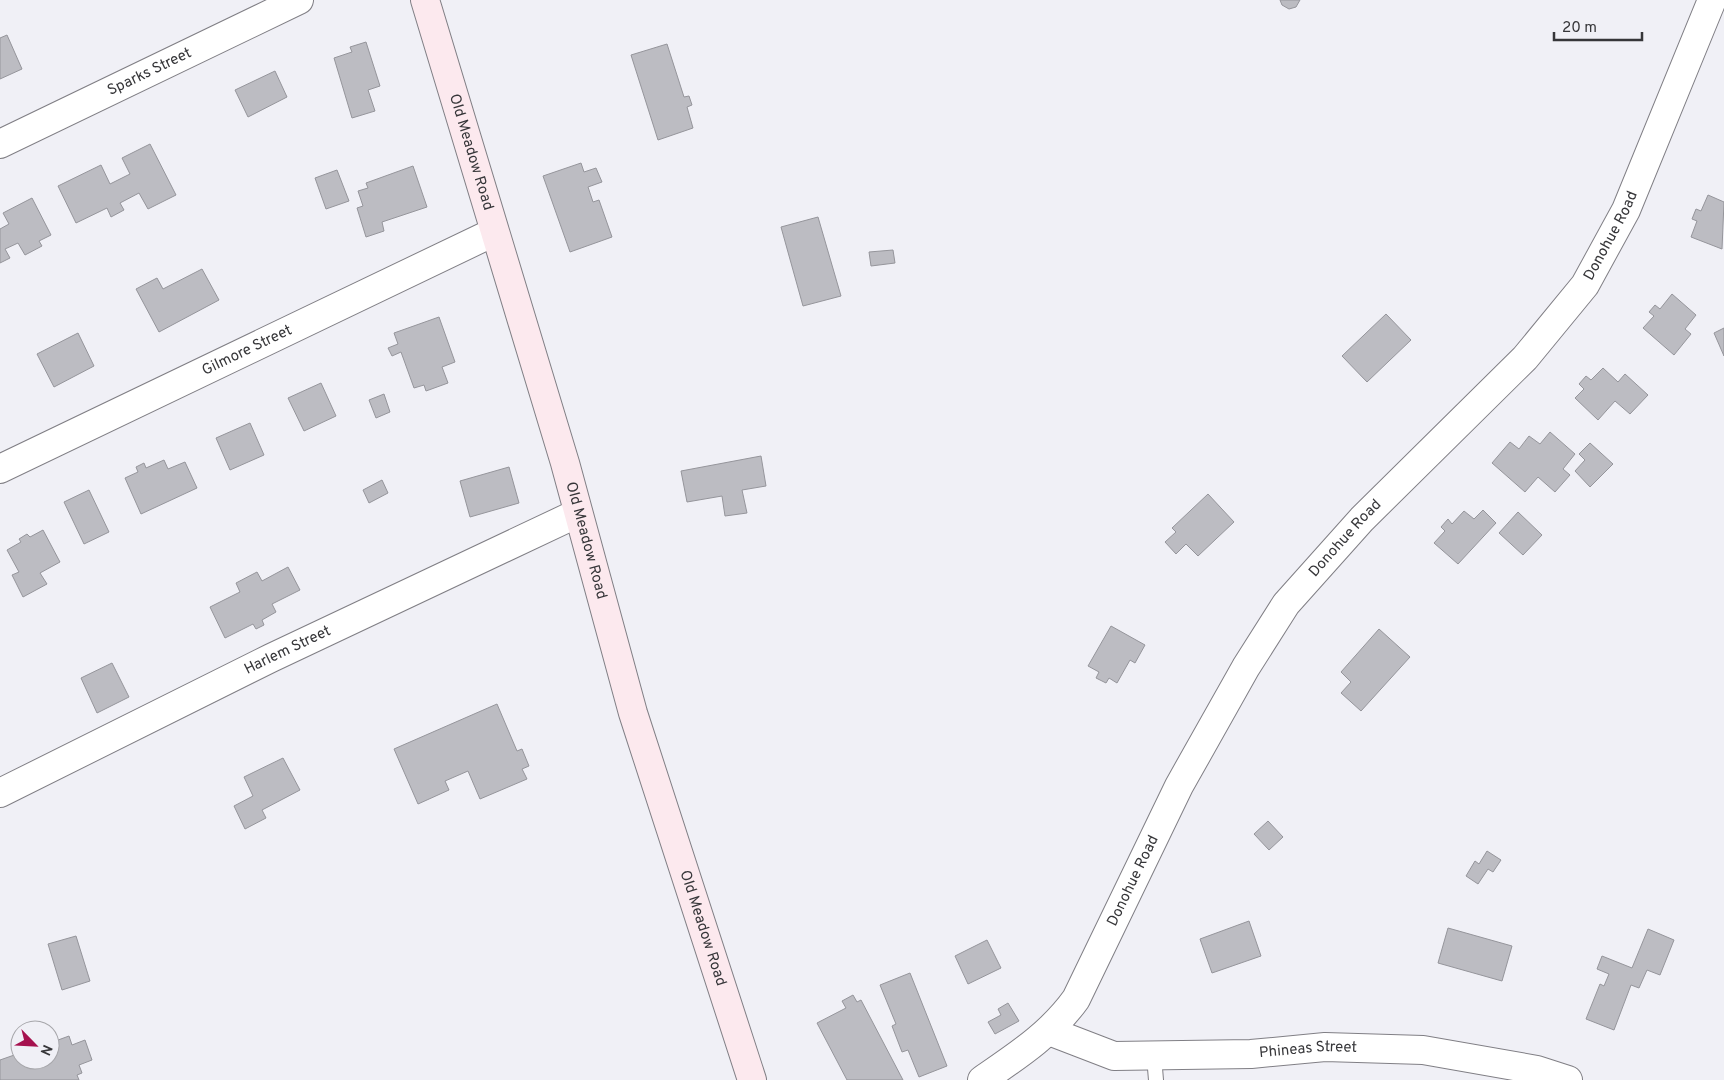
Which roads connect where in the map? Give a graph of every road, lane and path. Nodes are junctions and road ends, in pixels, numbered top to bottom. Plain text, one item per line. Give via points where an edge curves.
1 (299, 0) edge
2 (425, 0) edge
3 (1712, 0) edge
4 (0, 144) edge
5 (494, 232) junction
6 (0, 469) edge
7 (578, 513) junction
8 (0, 793) edge
9 (1049, 1031) junction
10 (1155, 1068) edge
11 (752, 1080) edge
12 (982, 1080) edge
13 (1568, 1080) edge

1 - 4 street, Sparks Street
2 - 5 street, Old Meadow Road
3 - 9 street, Donohue Road via 1626,210 1585,285 1525,358 1362,519 1286,604 1246,667 1179,786 1076,999
5 - 6 street, Gilmore Street
5 - 7 street, Old Meadow Road
7 - 8 street, Harlem Street via 262,663
7 - 11 street, Old Meadow Road via 633,713
9 - 10 street, Phineas Street
9 - 12 street, Donohue Road
10 - 13 street, Phineas Street via 1325,1047 1423,1050 1537,1070

